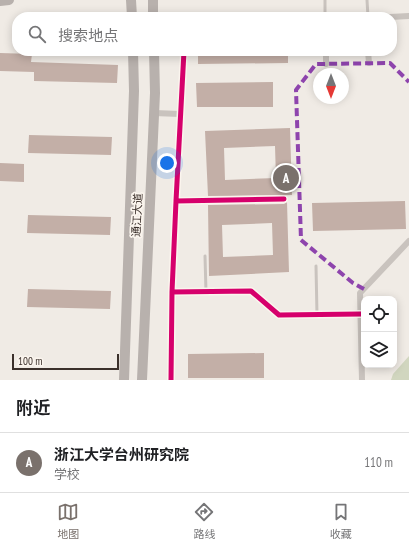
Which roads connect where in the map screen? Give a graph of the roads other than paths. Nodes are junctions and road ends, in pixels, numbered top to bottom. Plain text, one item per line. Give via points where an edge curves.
1 (9, 0) edge
2 (132, 0) edge
3 (153, 0) edge
4 (325, 0) edge
5 (367, 0) edge
6 (0, 1) edge
7 (132, 12) edge
8 (153, 12) edge
9 (325, 12) edge
10 (368, 12) edge
11 (409, 16) edge
12 (397, 17) edge
13 (133, 56) edge
14 (154, 56) edge
15 (184, 56) edge
16 (326, 56) edge
17 (368, 56) edge
18 (368, 63) dead end
19 (326, 64) dead end
20 (154, 113) junction
21 (180, 114) junction
22 (284, 199) dead end
23 (176, 201) junction
24 (409, 241) edge
25 (205, 256) dead end
26 (316, 266) dead end
27 (172, 292) junction
28 (206, 292) junction
29 (361, 314) joint
30 (317, 315) junction
31 (361, 332) edge
32 (124, 380) edge
33 (142, 380) edge
34 (171, 380) edge
35 (362, 380) edge

1 - 6 main road
2 - 7 main road
3 - 8 main road
4 - 9 lane
5 - 10 lane
11 - 12 street
13 - 32 main road, 通江大道
14 - 20 main road, 通江大道
15 - 21 street
16 - 19 street
17 - 18 street
20 - 21 street
20 - 33 main road, 通江大道
21 - 23 street
22 - 23 street
23 - 27 street
24 - 29 street via 360,293
25 - 28 lane
26 - 30 lane
27 - 28 street
27 - 34 street
28 - 30 street via 251,291 279,315
29 - 30 street
31 - 35 street

